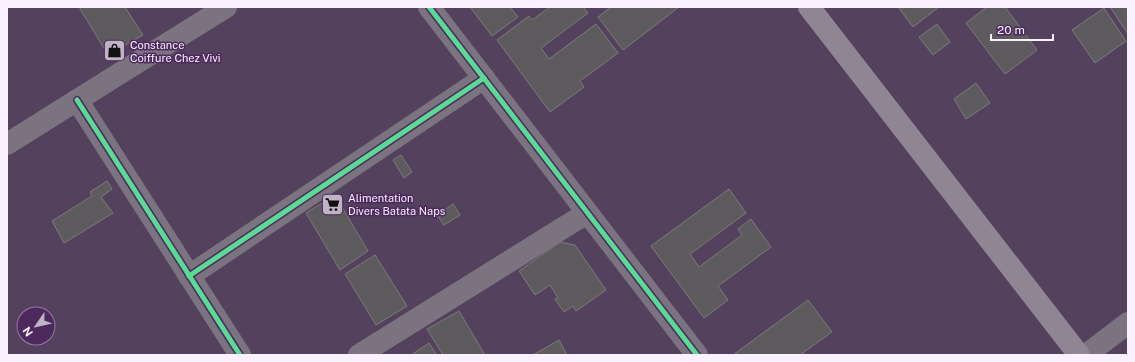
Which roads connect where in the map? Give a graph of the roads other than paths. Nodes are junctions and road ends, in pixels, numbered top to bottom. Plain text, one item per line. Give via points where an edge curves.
1 (226, 7) edge
2 (429, 7) edge
3 (809, 7) edge
4 (484, 78) junction
5 (77, 100) junction
6 (7, 144) edge
7 (587, 213) junction
8 (189, 276) junction
9 (1128, 323) edge
10 (694, 354) edge
11 (240, 355) edge
12 (359, 355) edge
13 (1079, 355) edge
14 (1086, 355) edge

1 - 5 street
2 - 4 street
3 - 13 main road
4 - 7 street
4 - 8 street
5 - 6 street
5 - 8 street
7 - 10 street
7 - 12 street
8 - 11 street
9 - 14 street

